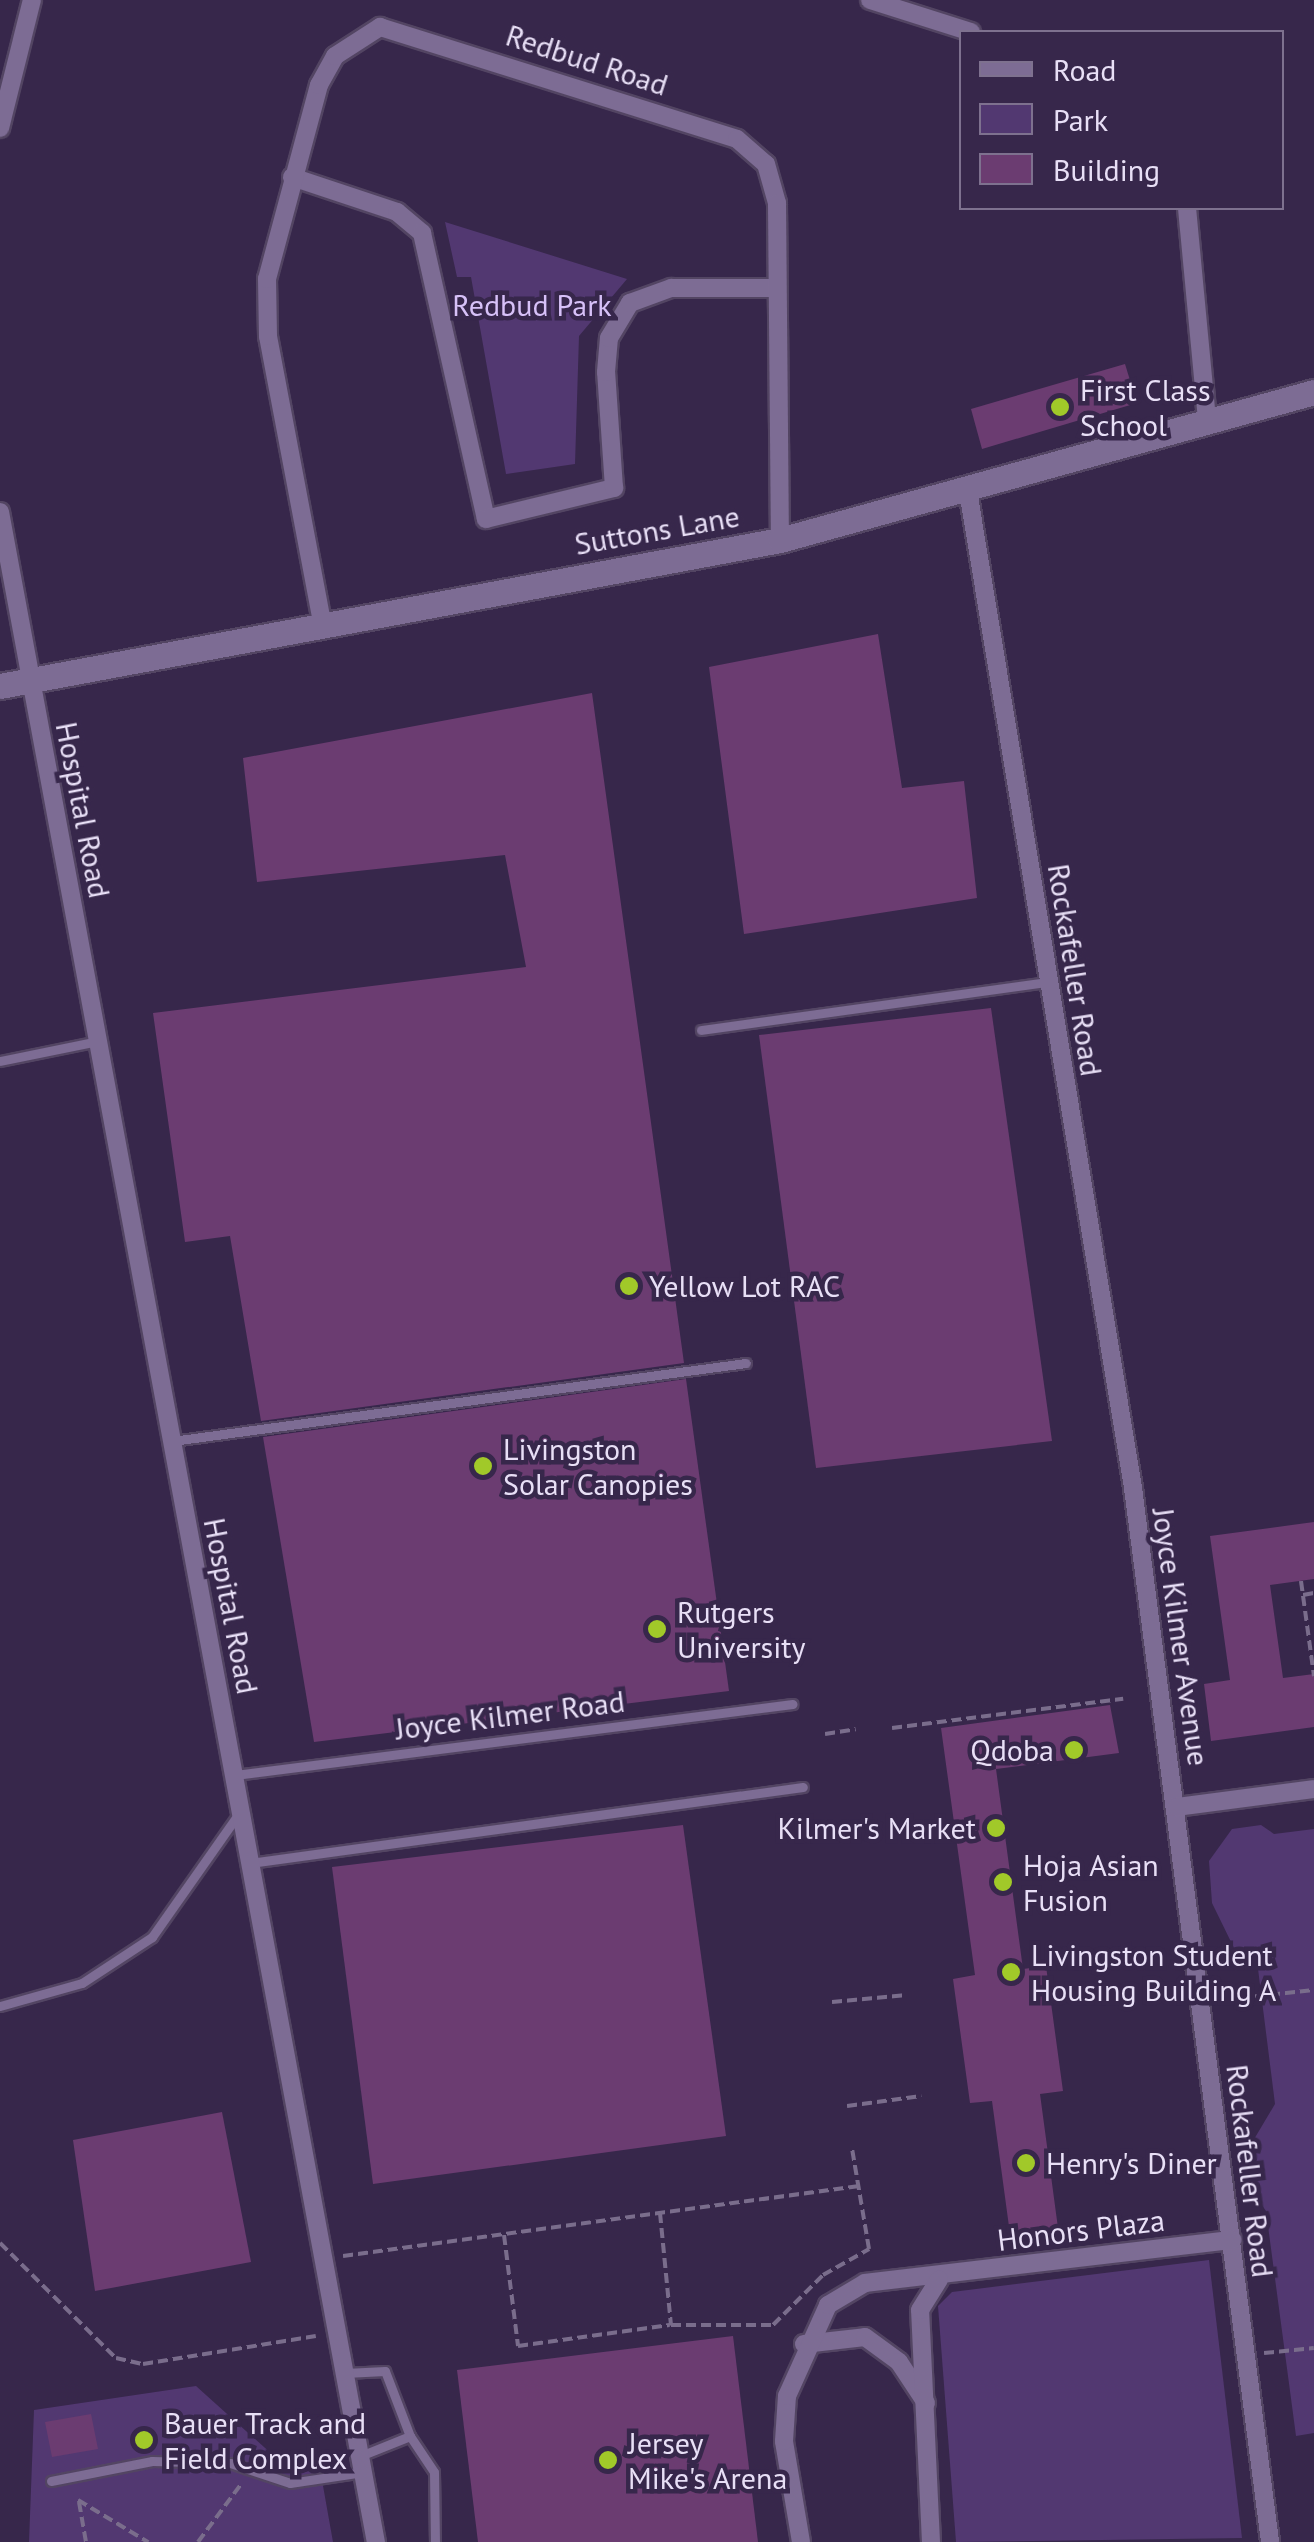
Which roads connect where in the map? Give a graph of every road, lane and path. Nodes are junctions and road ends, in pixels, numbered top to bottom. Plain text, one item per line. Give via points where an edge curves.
1 (32, 0) edge
2 (870, 0) edge
3 (965, 30) edge
4 (0, 128) edge
5 (292, 177) junction
6 (1187, 210) edge
7 (777, 288) junction
8 (1314, 392) edge
9 (1207, 420) junction
10 (968, 491) junction
11 (0, 512) edge
12 (780, 540) junction
13 (322, 622) junction
14 (31, 680) junction
15 (0, 686) edge
16 (1049, 982) junction
17 (701, 1030) dead end
18 (98, 1041) junction
19 (0, 1061) edge
20 (746, 1362) dead end
21 (172, 1441) junction
22 (1128, 1458) joint
23 (1301, 1581) dead end
24 (1314, 1593) edge
25 (1303, 1595) junction
26 (1314, 1676) edge
27 (1123, 1699) dead end
28 (792, 1704) dead end
29 (892, 1728) dead end
30 (856, 1729) dead end
31 (825, 1734) dead end
32 (234, 1776) junction
33 (803, 1787) dead end
34 (1314, 1789) edge
35 (1176, 1806) junction
36 (241, 1811) junction
37 (250, 1863) junction
38 (1314, 1990) edge
39 (907, 1995) dead end
40 (1240, 1998) dead end
41 (832, 2002) dead end
42 (0, 2006) edge
43 (921, 2096) dead end
44 (846, 2106) dead end
45 (852, 2149) dead end
46 (859, 2186) junction
47 (660, 2213) junction
48 (504, 2234) junction
49 (1232, 2240) junction
50 (0, 2243) edge
51 (344, 2276) dead end
52 (939, 2279) junction
53 (670, 2325) junction
54 (316, 2336) dead end
55 (804, 2344) junction
56 (1314, 2348) edge
57 (1262, 2353) dead end
58 (346, 2373) junction
59 (928, 2406) junction
60 (410, 2436) junction
61 (362, 2464) junction
62 (250, 2471) junction
63 (74, 2476) junction
64 (51, 2481) dead end
65 (78, 2500) junction
66 (86, 2542) edge
67 (148, 2542) edge
68 (198, 2542) edge
69 (376, 2542) edge
70 (435, 2542) edge
71 (801, 2542) edge
72 (931, 2542) edge
73 (1270, 2542) edge

1 - 4 street
2 - 3 street
5 - 7 street, Redbud Road via 334,56 380,27 411,30 754,149 776,204
5 - 7 street via 398,212 422,232 486,519 614,488 606,372 609,338 630,303 671,288
5 - 13 street, Redbud Road via 267,279 268,336
6 - 9 street
7 - 12 street, Redbud Road
8 - 9 street, Suttons Lane
9 - 10 street, Suttons Lane
10 - 12 street, Suttons Lane
10 - 16 street, Rockafeller Road
11 - 14 street, Hospital Road
12 - 13 street, Suttons Lane
13 - 14 street, Suttons Lane
14 - 15 street, Suttons Lane
14 - 18 street, Hospital Road
16 - 17 lane
16 - 22 street, Rockafeller Road
18 - 19 lane
18 - 21 street, Hospital Road
20 - 21 lane
21 - 32 street, Hospital Road
22 - 35 street, Joyce Kilmer Avenue
23 - 25 path
24 - 25 path
25 - 26 path
27 - 29 path
28 - 32 lane, Joyce Kilmer Road
30 - 31 path
32 - 36 street, Hospital Road
33 - 37 lane
34 - 35 street, Joyce Kilmer Avenue
35 - 49 street, Rockafeller Road
36 - 37 street, Hospital Road
36 - 42 lane via 152,1937 82,1983
37 - 58 street, Hospital Road
38 - 40 path
39 - 41 path
43 - 44 path
45 - 46 path
46 - 47 path
46 - 53 path via 869,2249 823,2275 773,2325
47 - 48 path
47 - 53 path
48 - 51 path via 340,2257
48 - 53 path via 518,2346
49 - 52 street, Honors Plaza
49 - 73 street, Rockafeller Road
50 - 54 path via 116,2358 143,2364
52 - 55 street, Honors Plaza via 865,2283 828,2305
52 - 59 street via 920,2310
55 - 59 street via 865,2337 899,2362
55 - 71 street, Honors Plaza via 784,2441
56 - 57 path
58 - 60 lane via 385,2370
58 - 61 street, Hospital Road
59 - 72 street
60 - 61 lane
60 - 70 lane via 434,2472
61 - 62 lane via 290,2483
61 - 69 street, Hospital Road
62 - 63 lane via 152,2461
62 - 68 path
63 - 64 lane
63 - 65 path
65 - 66 path
65 - 67 path

